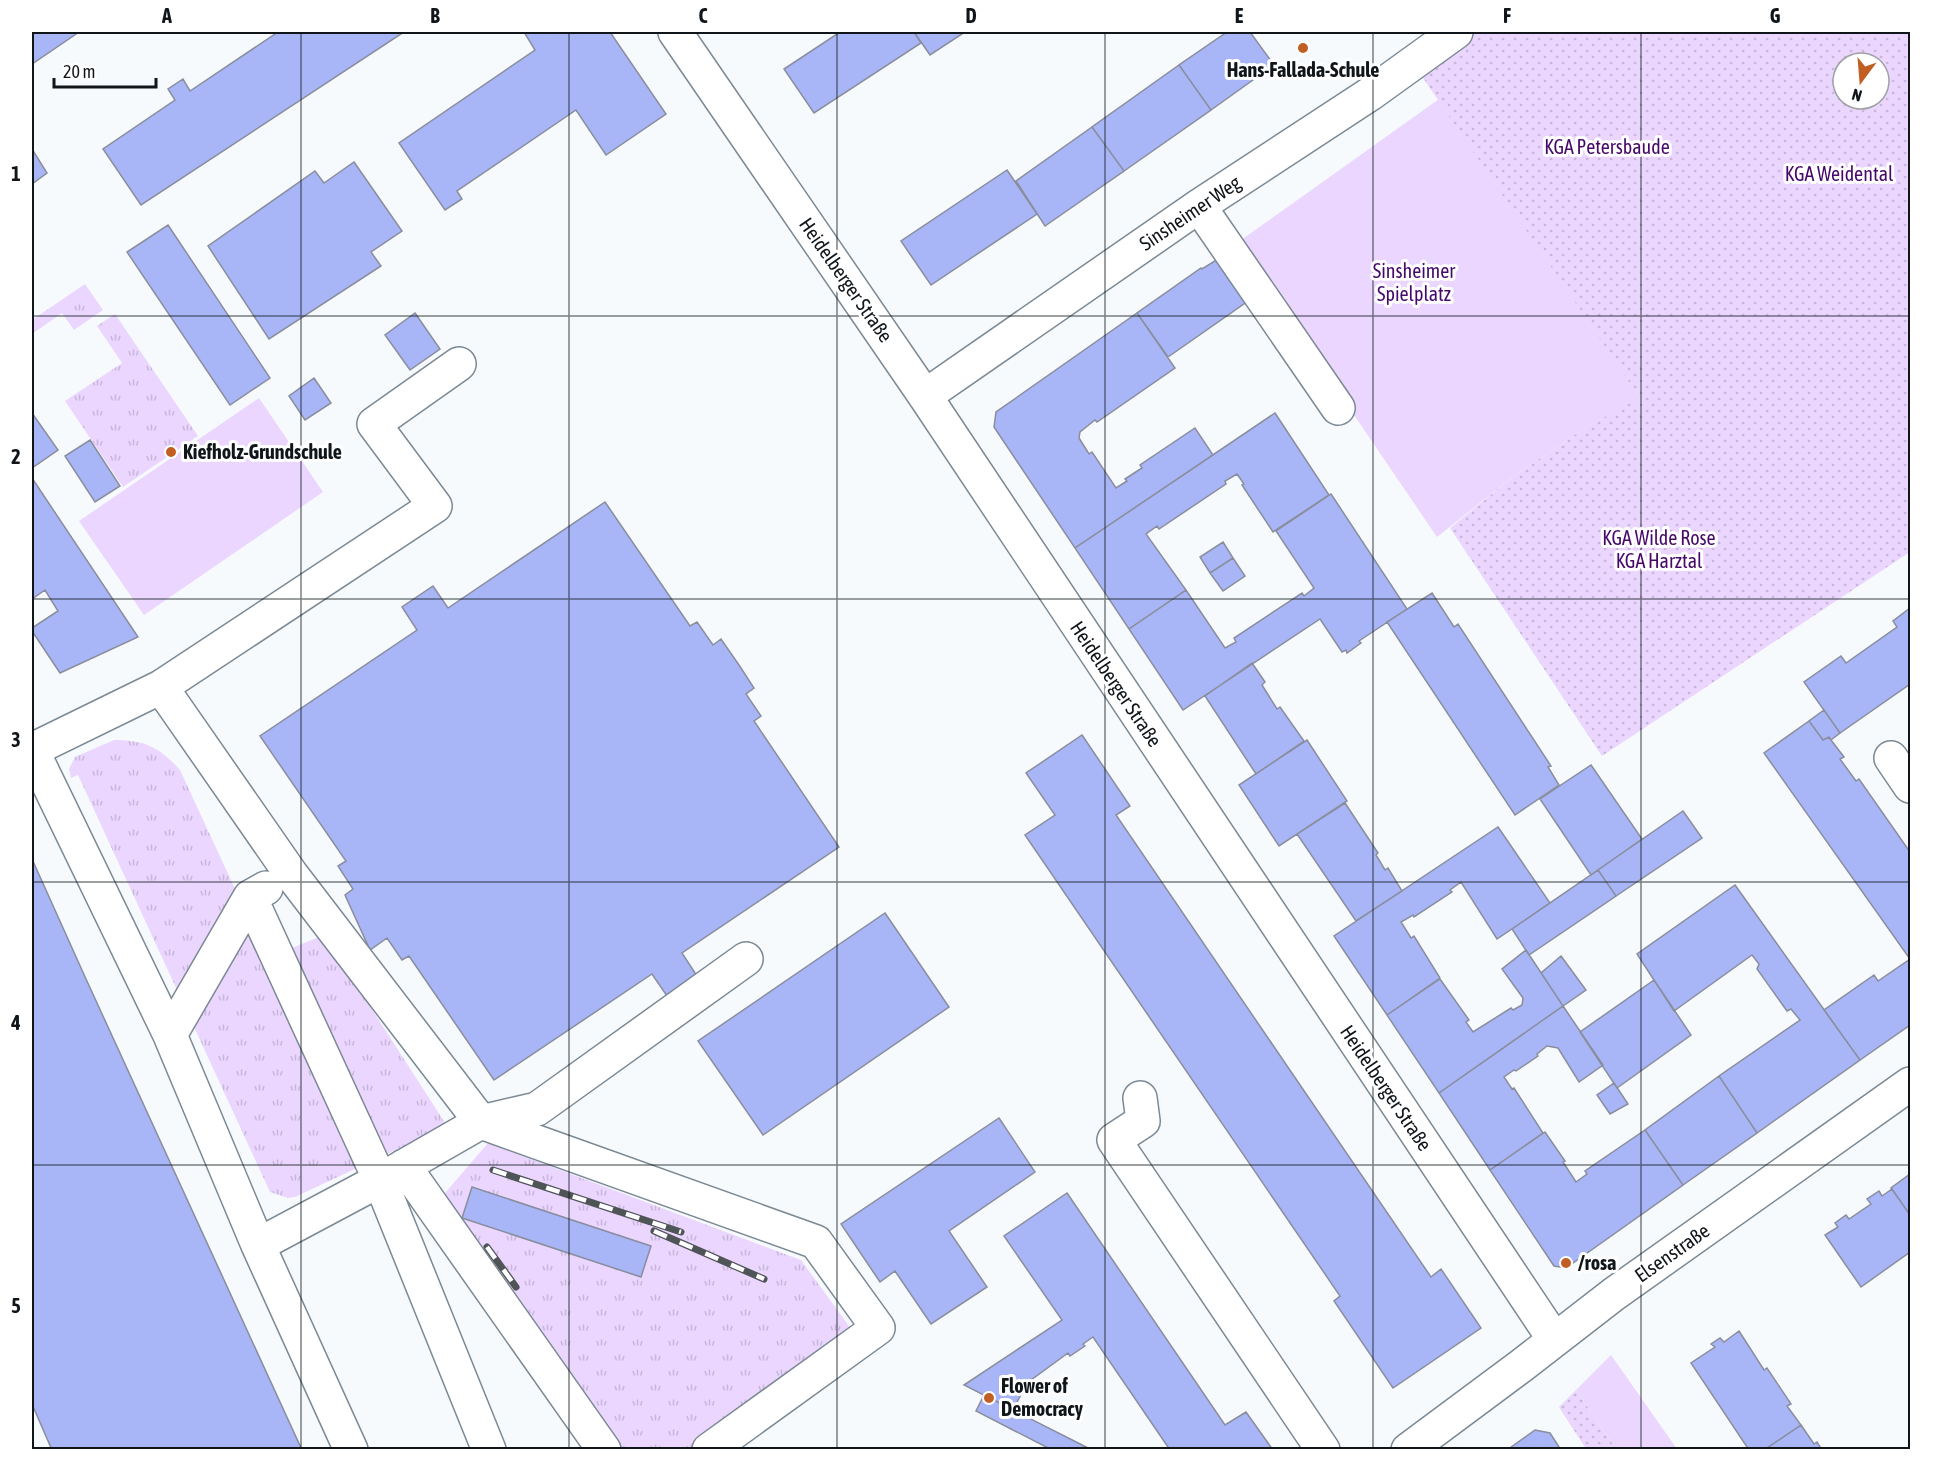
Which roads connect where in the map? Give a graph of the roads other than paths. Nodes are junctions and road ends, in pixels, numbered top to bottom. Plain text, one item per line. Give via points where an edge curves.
1 (675, 32) edge
2 (1456, 32) edge
3 (1199, 206) junction
4 (459, 364) dead end
5 (925, 396) junction
6 (1338, 408) dead end
7 (160, 687) junction
8 (32, 750) edge
9 (1891, 758) dead end
10 (1911, 786) edge
11 (291, 874) junction
12 (250, 897) junction
13 (746, 959) dead end
14 (170, 1035) junction
15 (1911, 1084) edge
16 (1140, 1098) dead end
17 (481, 1122) junction
18 (392, 1173) junction
19 (258, 1245) junction
20 (1554, 1339) junction
21 (351, 1449) edge
22 (489, 1449) edge
23 (604, 1449) edge
24 (709, 1449) edge
25 (1323, 1449) edge
26 (1408, 1449) edge

1 - 5 street, Heidelberger Straße
2 - 3 street, Sinsheimer Weg via 1370,94
3 - 5 street, Sinsheimer Weg
3 - 6 street
4 - 7 street via 374,424 435,506
5 - 20 street, Heidelberger Straße
7 - 8 street
7 - 11 street
8 - 14 street
9 - 10 street
11 - 12 street
11 - 17 street
12 - 14 street
12 - 18 street
13 - 17 street via 537,1109
14 - 19 street
15 - 20 street, Elsenstraße
16 - 25 street via 1143,1121 1114,1140
17 - 18 street
17 - 24 street via 816,1242 878,1328
18 - 19 street
18 - 22 street
18 - 23 street
19 - 21 street
20 - 26 street, Elsenstraße

